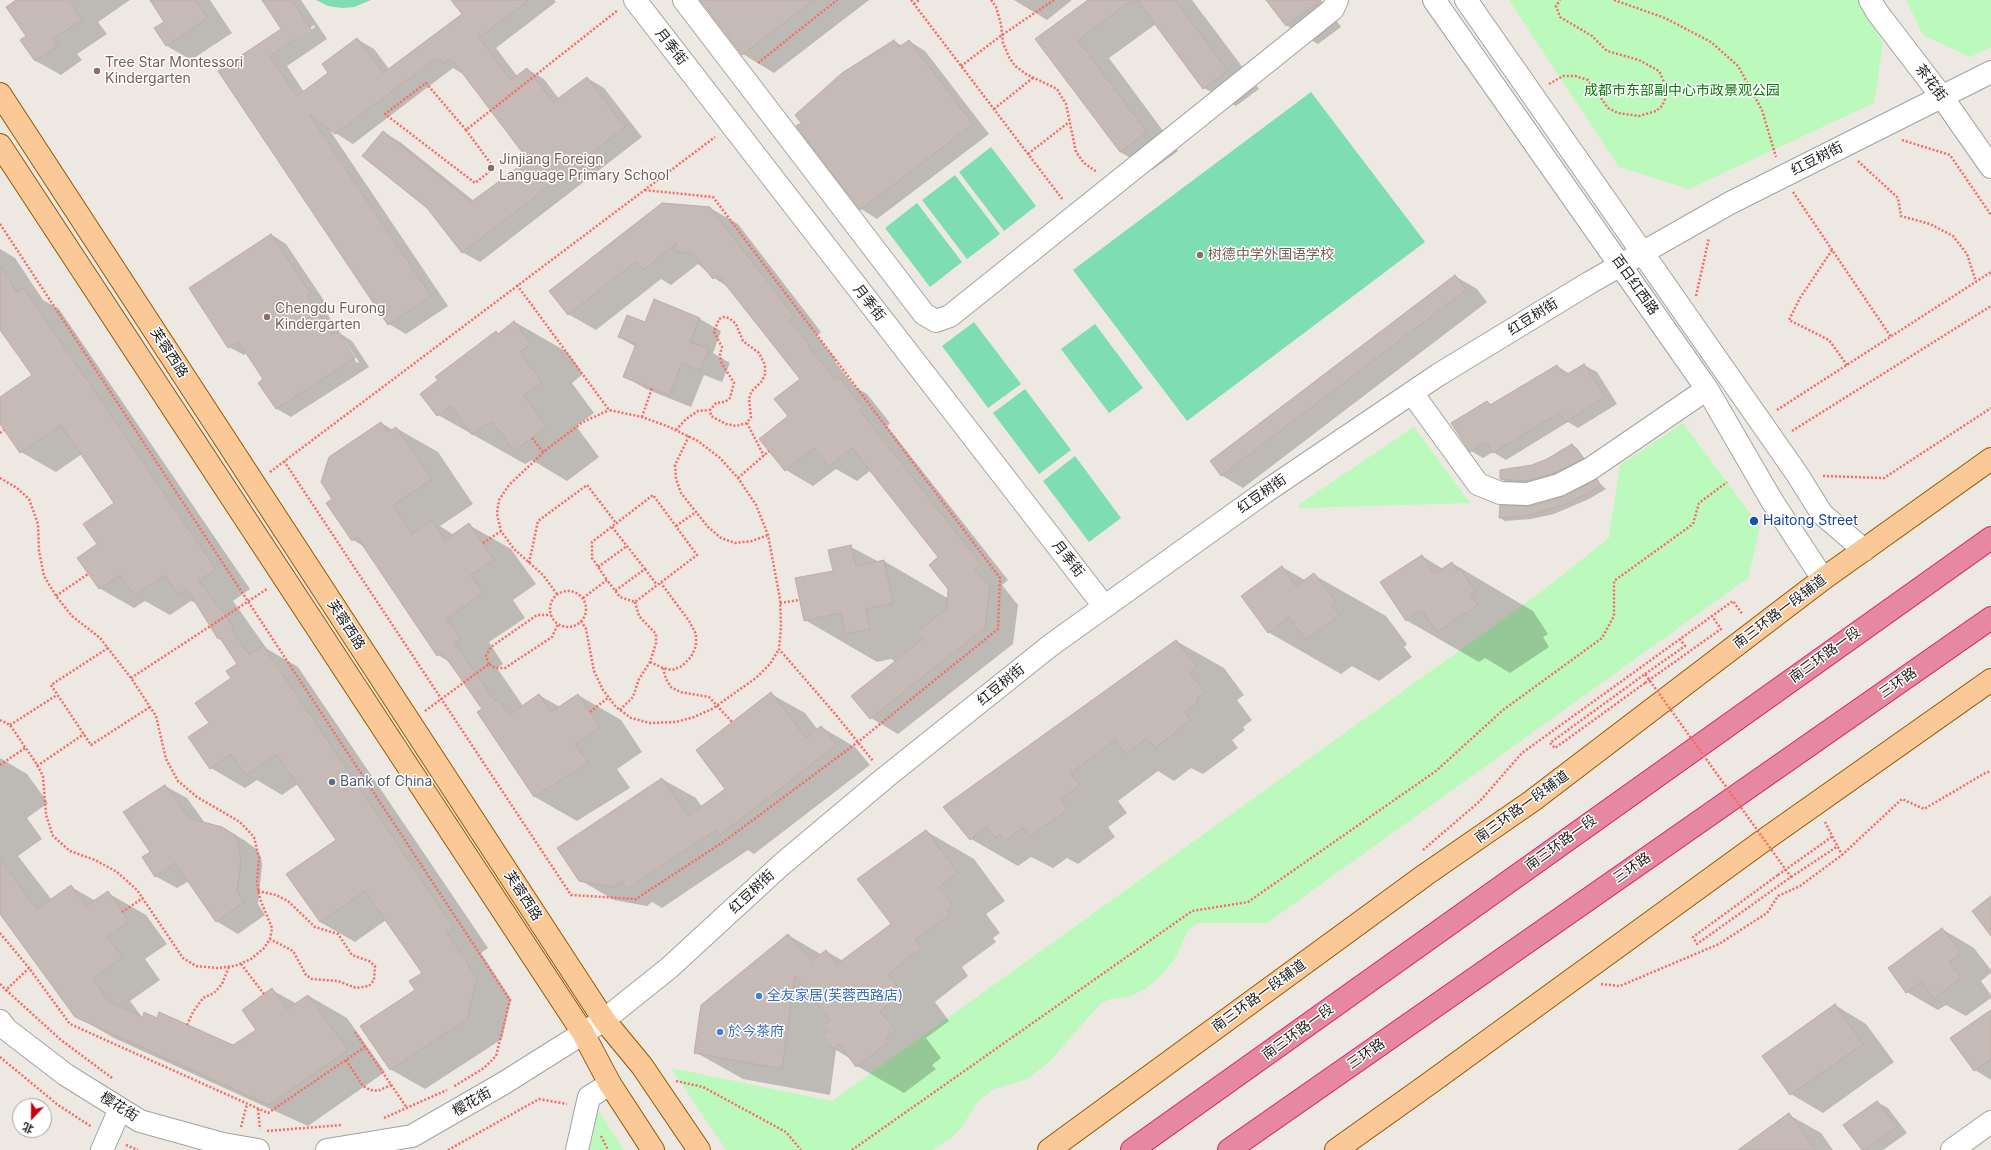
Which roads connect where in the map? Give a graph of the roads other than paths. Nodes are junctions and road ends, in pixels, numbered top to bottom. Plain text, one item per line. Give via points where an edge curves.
1 (684, 0) edge
2 (1337, 0) edge
3 (1434, 0) edge
4 (1466, 0) edge
5 (1870, 0) edge
6 (627, 5) edge
7 (1991, 72) edge
8 (0, 94) edge
9 (1942, 97) junction
10 (0, 145) edge
11 (1991, 167) edge
12 (1642, 252) junction
13 (1620, 265) junction
14 (1708, 390) junction
15 (1412, 393) junction
16 (1991, 459) edge
17 (1991, 538) edge
18 (1864, 550) junction
19 (1824, 579) junction
20 (1104, 606) junction
21 (1991, 618) edge
22 (1991, 680) edge
23 (604, 1020) junction
24 (0, 1021) edge
25 (583, 1033) junction
26 (610, 1084) junction
27 (120, 1109) junction
28 (1991, 1122) edge
29 (258, 1138) edge
30 (105, 1144) edge
31 (327, 1150) edge
32 (577, 1150) edge
33 (653, 1150) edge
34 (699, 1150) edge
35 (1049, 1150) edge
36 (1132, 1150) edge
37 (1229, 1150) edge
38 (1336, 1150) edge
39 (1952, 1150) edge

1 - 2 street via 924,314 936,321 950,316 1116,184 1333,9
3 - 13 street, 百日红西路
4 - 12 street, 百日红西路
5 - 9 street, 茶花街
6 - 20 street, 月季街 via 731,125
7 - 9 street, 红豆树街
8 - 23 main road, 芙蓉西路
9 - 11 street, 茶花街
9 - 12 street, 红豆树街 via 1791,188 1730,203
10 - 25 main road, 芙蓉西路
12 - 13 street, 红豆树街
12 - 18 street, 百日红西路 via 1797,474 1822,514
13 - 14 street, 百日红西路
13 - 15 street, 红豆树街
14 - 15 street via 1590,469 1560,485 1527,494 1500,493 1478,484
14 - 19 street, 百日红西路 via 1772,501
15 - 20 street, 红豆树街 via 1265,492
16 - 18 main road, 南三环路一段辅道
17 - 36 highway, 南三环路一段
18 - 19 main road, 南三环路一段辅道
19 - 35 main road, 南三环路一段辅道 via 1532,801 1425,875
20 - 23 street, 红豆树街 via 1051,645 886,778 782,865 669,968
21 - 37 highway, 三环路
22 - 38 main road
23 - 25 street, 樱花街
23 - 34 main road, 芙蓉西路 via 642,1066
24 - 27 street, 樱花街 via 6,1029 66,1075
25 - 26 main road, 芙蓉西路
25 - 31 street, 樱花街 via 504,1083 412,1136
26 - 32 street via 589,1097
26 - 33 main road, 芙蓉西路
27 - 29 street, 樱花街 via 140,1121 223,1144
27 - 30 street
28 - 39 street

